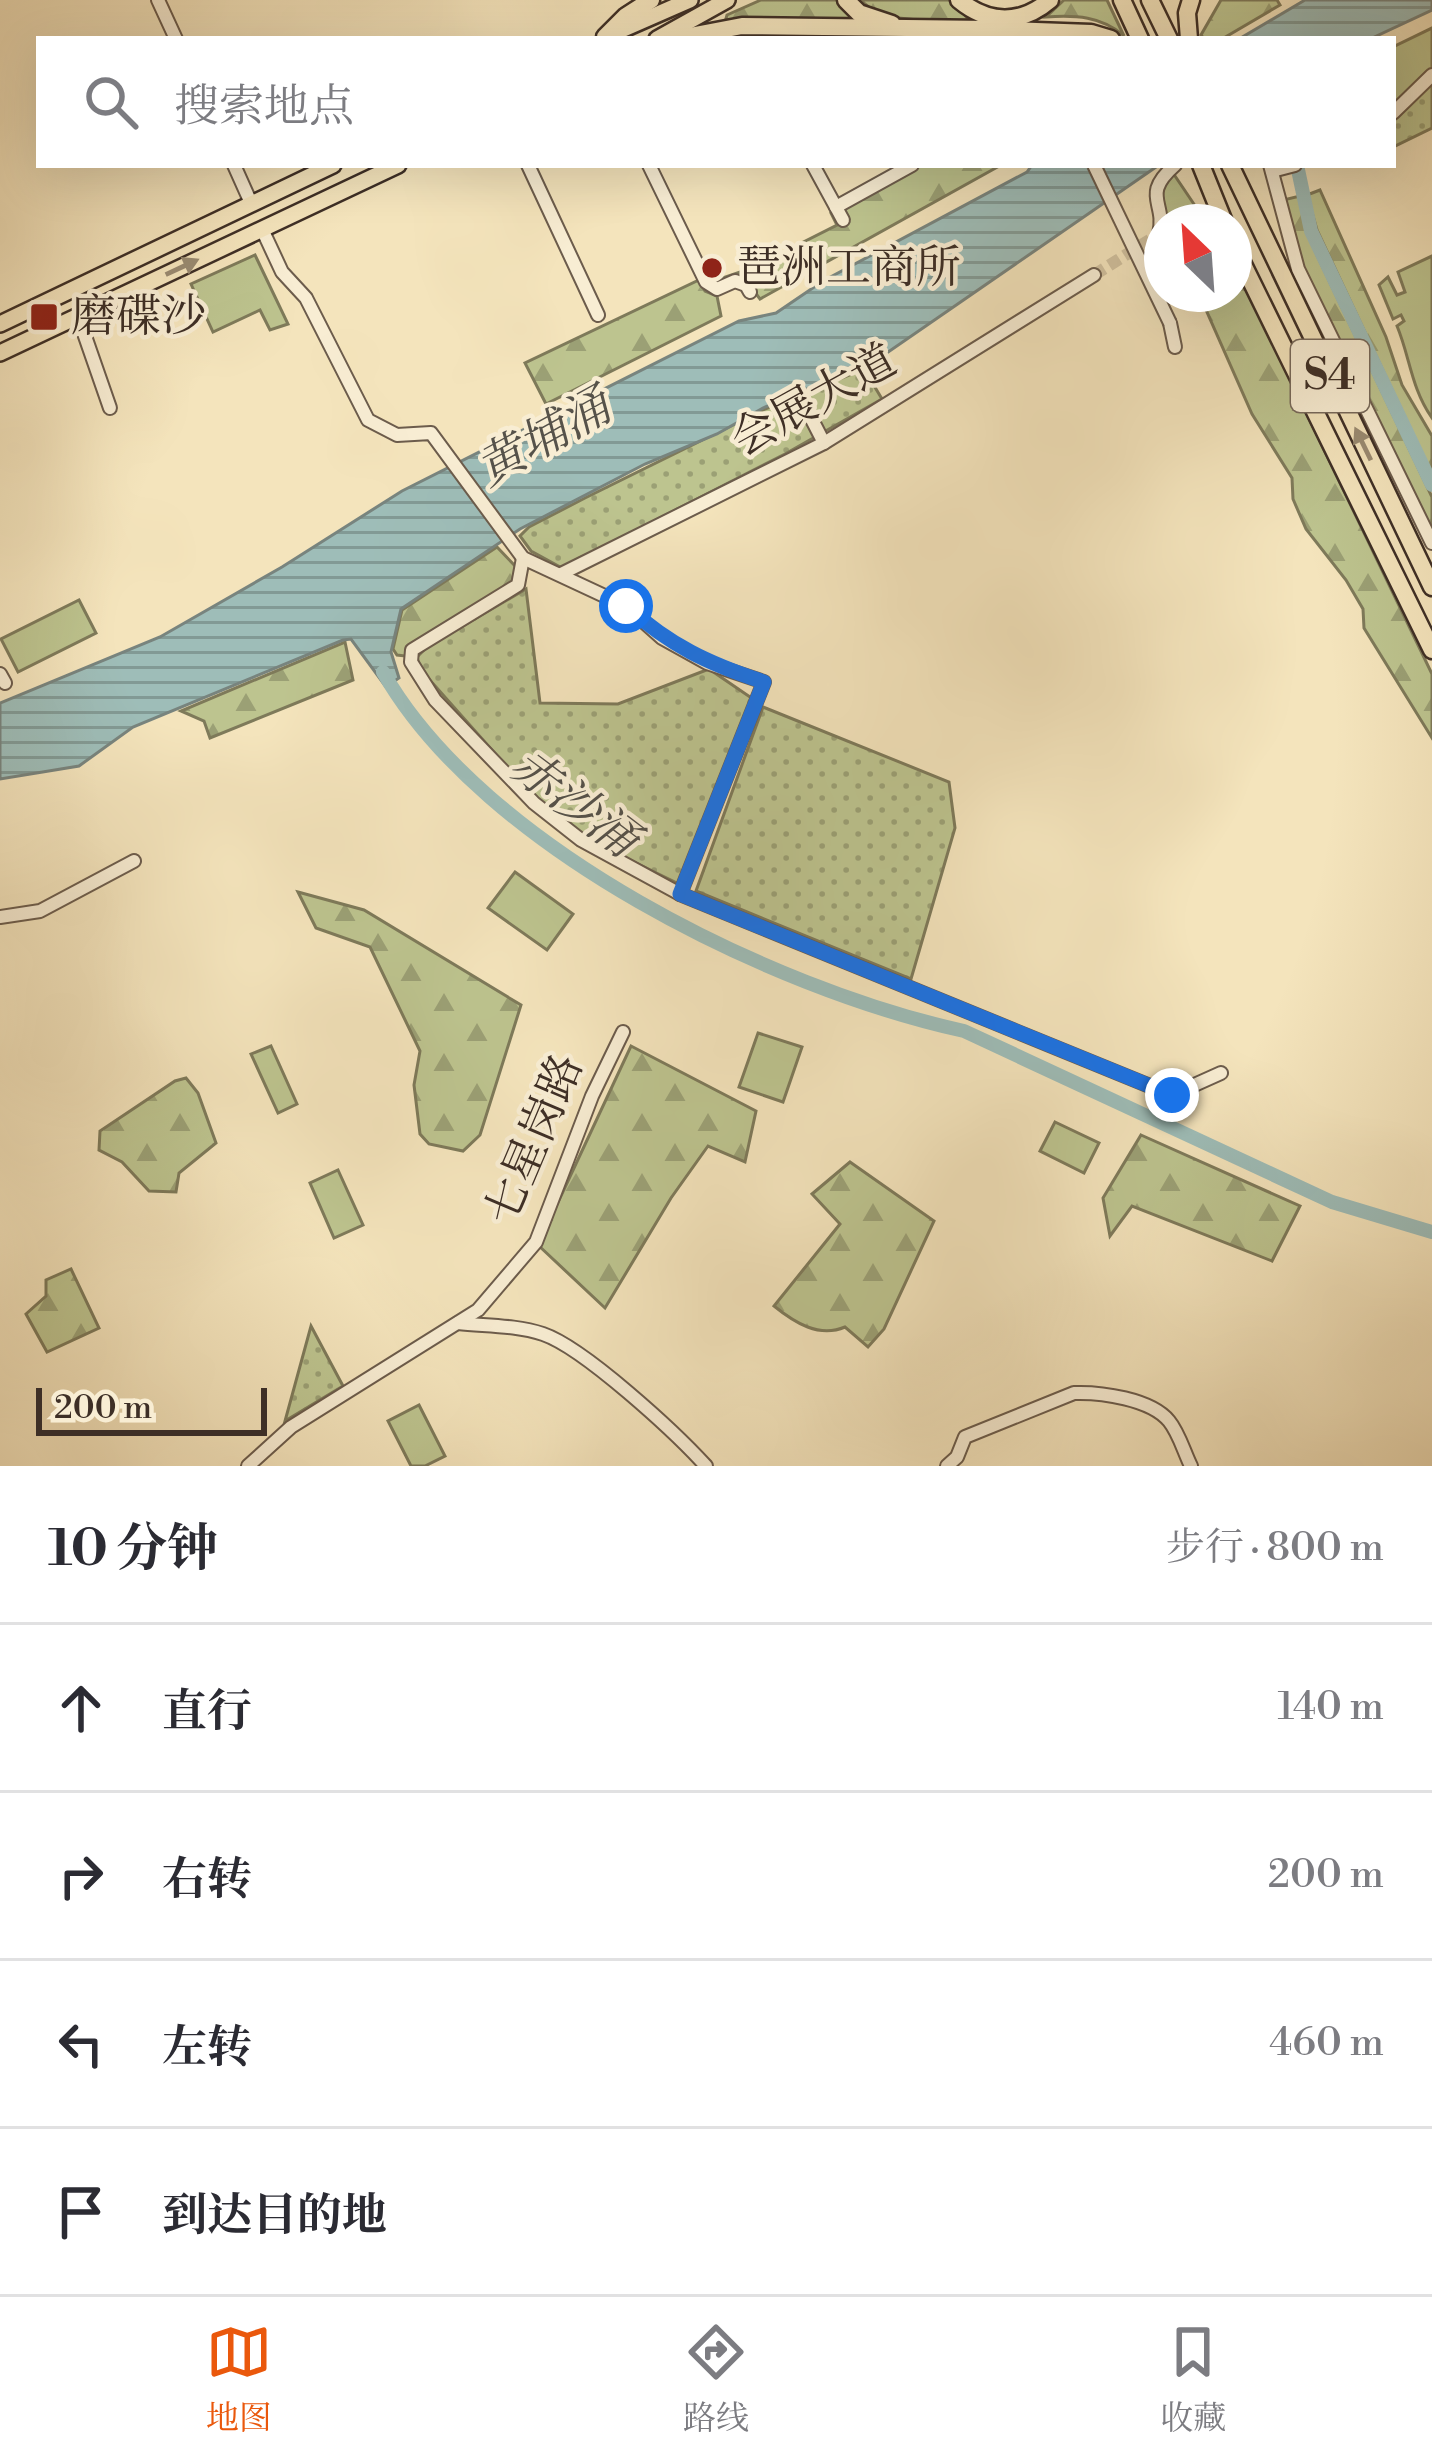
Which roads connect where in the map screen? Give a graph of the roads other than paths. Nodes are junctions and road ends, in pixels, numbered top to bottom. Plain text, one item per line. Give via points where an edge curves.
1 (158, 0) edge
2 (651, 0) edge
3 (690, 0) edge
4 (727, 0) edge
5 (959, 0) edge
6 (1049, 0) edge
7 (1122, 0) edge
8 (1150, 0) edge
9 (1191, 0) edge
10 (852, 6) edge
11 (989, 29) junction
12 (175, 36) edge
13 (605, 36) edge
14 (608, 36) edge
15 (663, 36) edge
16 (691, 36) edge
17 (1101, 36) edge
18 (1139, 36) edge
19 (1168, 36) edge
20 (1189, 36) edge
21 (1432, 75) edge
22 (1396, 110) edge
23 (236, 168) edge
24 (326, 168) edge
25 (392, 168) edge
26 (529, 168) edge
27 (651, 168) edge
28 (816, 168) edge
29 (908, 168) edge
30 (1095, 168) edge
31 (1173, 168) edge
32 (1202, 168) edge
33 (1231, 168) edge
34 (1271, 168) edge
35 (294, 182) junction
36 (257, 200) junction
37 (1156, 204) edge
38 (1217, 204) edge
39 (306, 209) junction
40 (233, 212) junction
41 (254, 233) junction
42 (1094, 275) tunnel mouth
43 (1252, 283) edge
44 (751, 292) dead end
45 (598, 315) dead end
46 (78, 316) junction
47 (0, 324) edge
48 (1175, 347) dead end
49 (0, 353) edge
50 (110, 408) dead end
51 (806, 408) dead end
52 (824, 443) junction
53 (1394, 509) junction
54 (1432, 543) edge
55 (523, 558) junction
56 (1432, 565) edge
57 (561, 574) junction
58 (1432, 587) edge
59 (1432, 650) edge
60 (134, 861) dead end
61 (680, 894) junction
62 (0, 917) edge
63 (622, 1032) dead end
64 (1221, 1072) dead end
65 (457, 1323) junction
66 (248, 1466) edge
67 (706, 1466) edge
68 (947, 1466) edge
69 (1191, 1466) edge

1 - 12 street
2 - 13 highway
3 - 14 main road
4 - 15 main road
5 - 6 highway via 1002,20
7 - 18 highway
8 - 19 highway
9 - 20 highway
10 - 11 highway via 890,24
11 - 16 highway via 742,26
11 - 17 highway
21 - 22 street
23 - 36 street
24 - 35 main road
25 - 39 main road
26 - 45 street
27 - 44 street via 707,280 717,289 735,281
28 - 29 street via 839,214
30 - 48 street, bridge
31 - 37 street
32 - 38 highway
53 -> 33 highway, S4
34 - 54 street via 1298,269
35 - 36 main road
35 - 39 main road via 282,206
36 - 40 main road
36 - 41 main road
39 - 41 main road
40 - 41 main road via 250,211
40 - 47 main road
46 -> 41 main road
41 - 55 street via 306,298 368,420 397,435 431,434
42 - 52 street, 会展大道
43 - 59 highway, S4
46 - 49 main road
46 - 50 street
51 - 52 street
52 - 57 street, 会展大道
53 - 56 highway
53 - 58 highway, S4
55 - 57 street
55 - 61 street via 518,585 412,650 411,662 435,700 534,803 581,840
57 - 61 street via 626,606 707,663 764,682
60 - 62 street via 40,911
61 - 64 street via 1172,1095
63 - 65 street, 七星岗路 via 536,1242
65 - 66 street, 七星岗路 via 291,1427
65 - 67 street via 547,1335 672,1429
68 - 69 street via 964,1437 1089,1393 1162,1414

